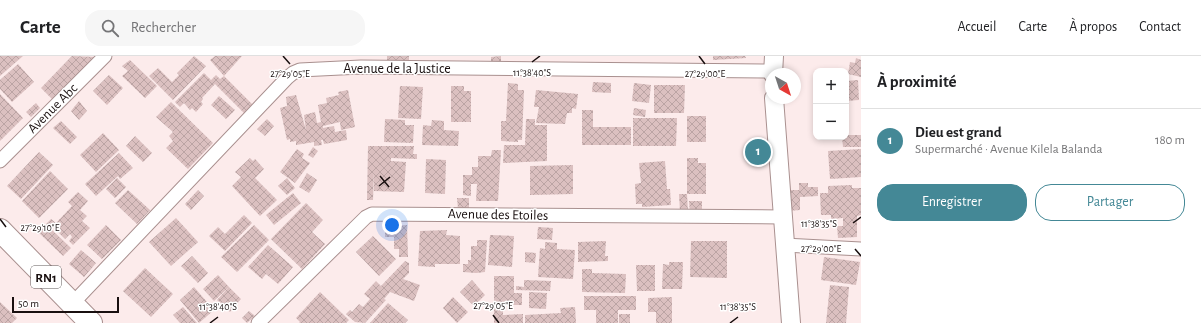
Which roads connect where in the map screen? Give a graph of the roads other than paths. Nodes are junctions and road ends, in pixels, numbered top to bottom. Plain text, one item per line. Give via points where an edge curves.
1 (105, 56) edge
2 (773, 67) edge
3 (774, 104) edge
4 (0, 161) edge
5 (782, 217) junction
6 (0, 230) edge
7 (784, 245) junction
8 (861, 249) edge
9 (72, 304) junction
10 (92, 323) edge
11 (258, 323) edge
12 (791, 323) edge

1 - 4 street, Avenue Abc
2 - 9 street, Avenue de la Justice via 368,67 293,72
3 - 5 main road
5 - 7 main road
5 - 11 street, Avenue des Etoiles via 372,214
6 - 9 highway, RN1
7 - 8 street
7 - 12 main road
9 - 10 highway, RN1

